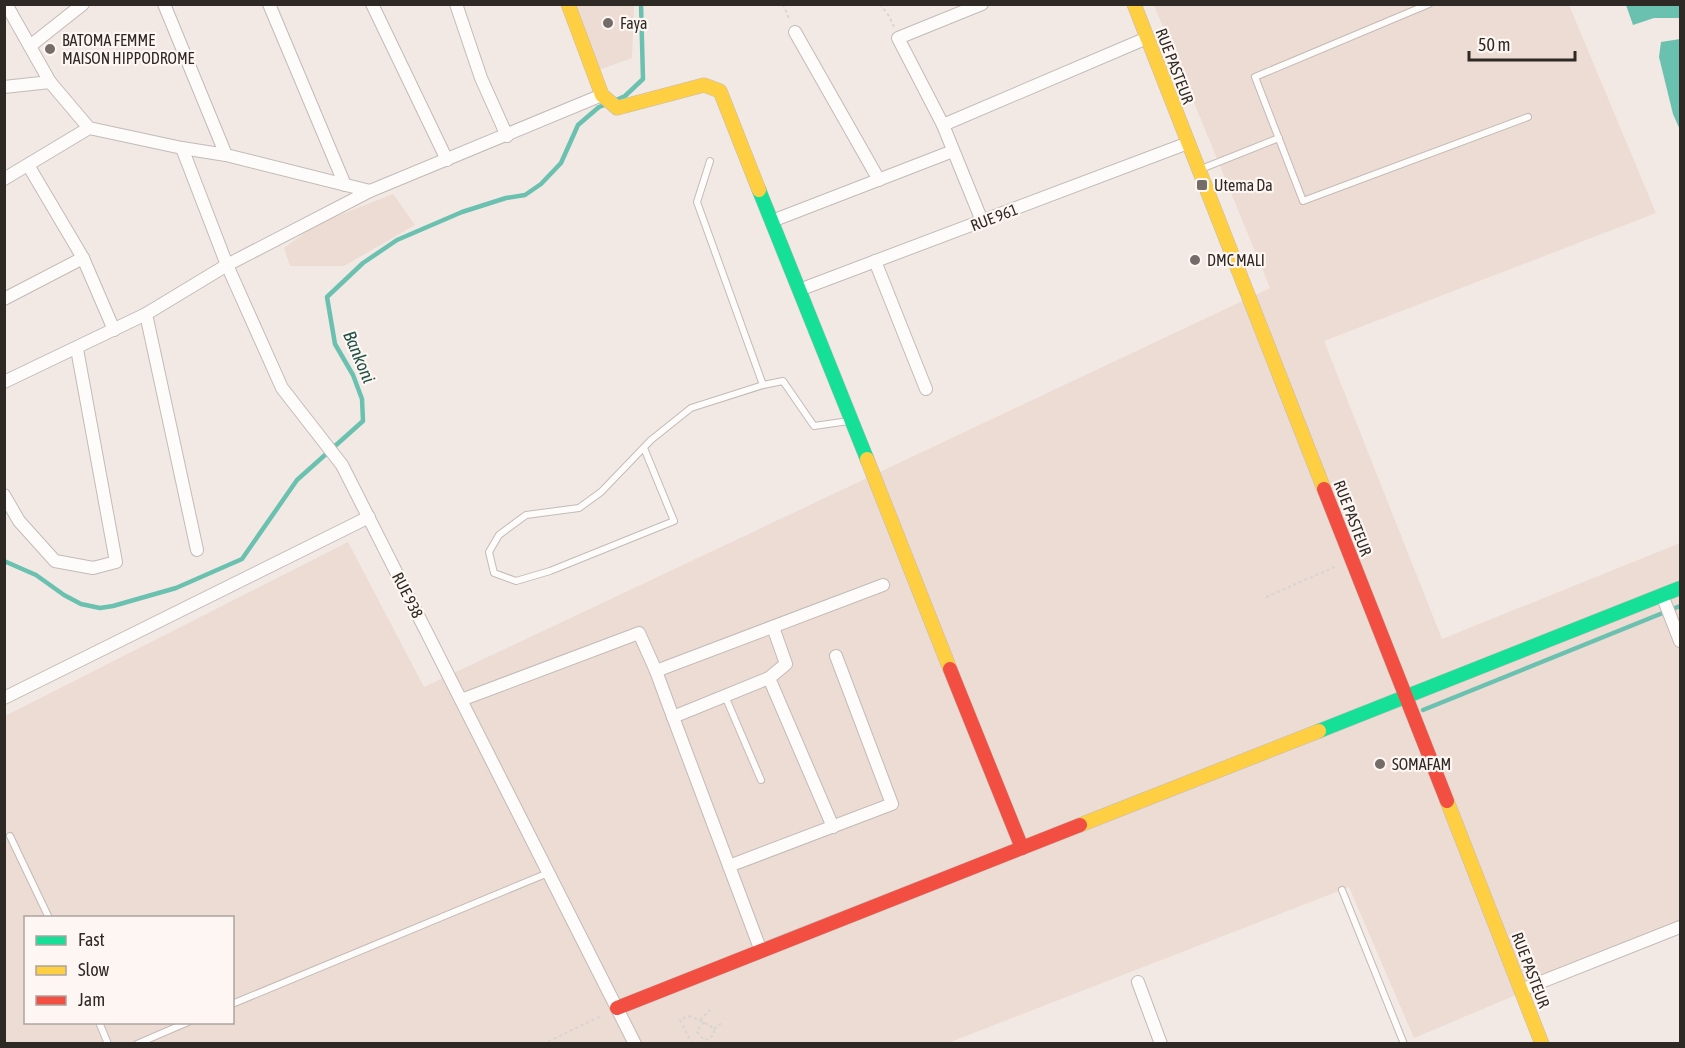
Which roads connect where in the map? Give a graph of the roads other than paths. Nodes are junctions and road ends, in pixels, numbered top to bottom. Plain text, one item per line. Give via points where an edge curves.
1 (6, 4) edge
2 (83, 4) edge
3 (164, 4) edge
4 (269, 4) edge
5 (372, 4) edge
6 (456, 4) edge
7 (568, 4) edge
8 (982, 4) edge
9 (1134, 4) edge
10 (1429, 4) edge
11 (795, 32) road end
12 (1147, 38) junction
13 (30, 45) junction
14 (50, 82) junction
15 (4, 87) edge
16 (602, 95) junction
17 (1528, 117) dead end
18 (943, 125) junction
19 (89, 128) junction
20 (507, 136) junction
21 (1279, 138) junction
22 (1188, 143) junction
23 (182, 148) junction
24 (953, 151) junction
25 (226, 155) junction
26 (447, 160) junction
27 (710, 161) dead end
28 (28, 165) junction
29 (1199, 170) junction
30 (4, 179) edge
31 (879, 180) junction
32 (345, 185) junction
33 (370, 191) junction
34 (772, 221) junction
35 (982, 221) junction
36 (83, 258) junction
37 (875, 261) junction
38 (227, 265) junction
39 (800, 290) junction
40 (4, 299) edge
41 (146, 314) junction
42 (114, 330) junction
43 (77, 349) junction
44 (4, 382) edge
45 (763, 385) junction
46 (926, 389) dead end
47 (852, 421) junction
48 (644, 448) junction
49 (4, 495) edge
50 (369, 517) junction
51 (197, 550) dead end
52 (883, 585) dead end
53 (1680, 588) edge
54 (1662, 595) junction
55 (773, 627) junction
56 (1680, 641) edge
57 (836, 656) dead end
58 (656, 671) junction
59 (769, 678) junction
60 (725, 696) junction
61 (1406, 696) junction
62 (4, 698) edge
63 (461, 700) junction
64 (673, 717) junction
65 (760, 780) dead end
66 (833, 827) junction
67 (10, 836) dead end
68 (1022, 848) junction
69 (729, 866) junction
70 (549, 873) junction
71 (1342, 890) dead end
72 (48, 916) edge
73 (1680, 927) edge
74 (761, 951) junction
75 (1138, 982) dead end
76 (1521, 990) junction
77 (234, 1003) edge
78 (617, 1008) junction
79 (99, 1024) edge
80 (186, 1024) edge
81 (108, 1044) edge
82 (137, 1044) edge
83 (635, 1044) edge
84 (1161, 1044) edge
85 (1404, 1044) edge
86 (1542, 1044) edge

1 - 13 street
2 - 13 street
3 - 25 street
4 - 32 street
5 - 26 street
6 - 20 street
7 - 16 street
8 - 18 street via 898,38
9 - 12 street, RUE PASTEUR
10 - 21 lane via 1255,77
11 - 31 street
12 - 18 street
12 - 22 street, RUE PASTEUR
13 - 14 street
14 - 15 street
14 - 19 street
16 - 20 street
16 - 34 street via 616,108 704,85 720,91
17 - 21 lane via 1303,201
18 - 24 street
19 - 23 street
19 - 28 street
20 - 26 street
21 - 29 lane
22 - 29 street, RUE PASTEUR
22 - 35 street, RUE 961
23 - 25 street
23 - 38 street, RUE 938
24 - 31 street
24 - 35 street
25 - 32 street
26 - 33 street
27 - 45 lane via 697,202
28 - 30 street
28 - 36 street
29 - 61 street, RUE PASTEUR
31 - 34 street
32 - 33 street
33 - 38 street
34 - 39 street
35 - 37 street, RUE 961
36 - 40 street
36 - 42 street
37 - 39 street, RUE 961
37 - 46 street
38 - 41 street
38 - 50 street, RUE 938 via 282,388 342,465
39 - 47 street
41 - 42 street
41 - 51 street
42 - 43 street
43 - 44 street
43 - 49 street via 116,562 93,568 55,561 19,521
45 - 47 lane via 783,381 814,426
45 - 48 lane via 690,408
47 - 68 street
48 - 48 lane via 601,492 579,508 525,515 499,535 489,552 494,573 516,581 674,521
50 - 62 street
50 - 63 street, RUE 938
52 - 55 street
53 - 54 street
54 - 56 street
54 - 61 street
55 - 58 street
55 - 59 street via 786,664
57 - 66 street via 892,804
58 - 63 street via 639,633
58 - 64 street
59 - 60 street
59 - 66 street
60 - 64 street
60 - 65 lane
61 - 68 street
61 - 76 street, RUE PASTEUR
63 - 70 street, RUE 938
64 - 69 street
66 - 69 street
67 - 72 lane
68 - 74 street
69 - 74 street
70 - 77 lane
70 - 78 street, RUE 938
71 - 85 lane
73 - 76 street
74 - 78 street
75 - 84 street
76 - 86 street, RUE PASTEUR
78 - 83 street, RUE 938
79 - 81 lane
80 - 82 lane

